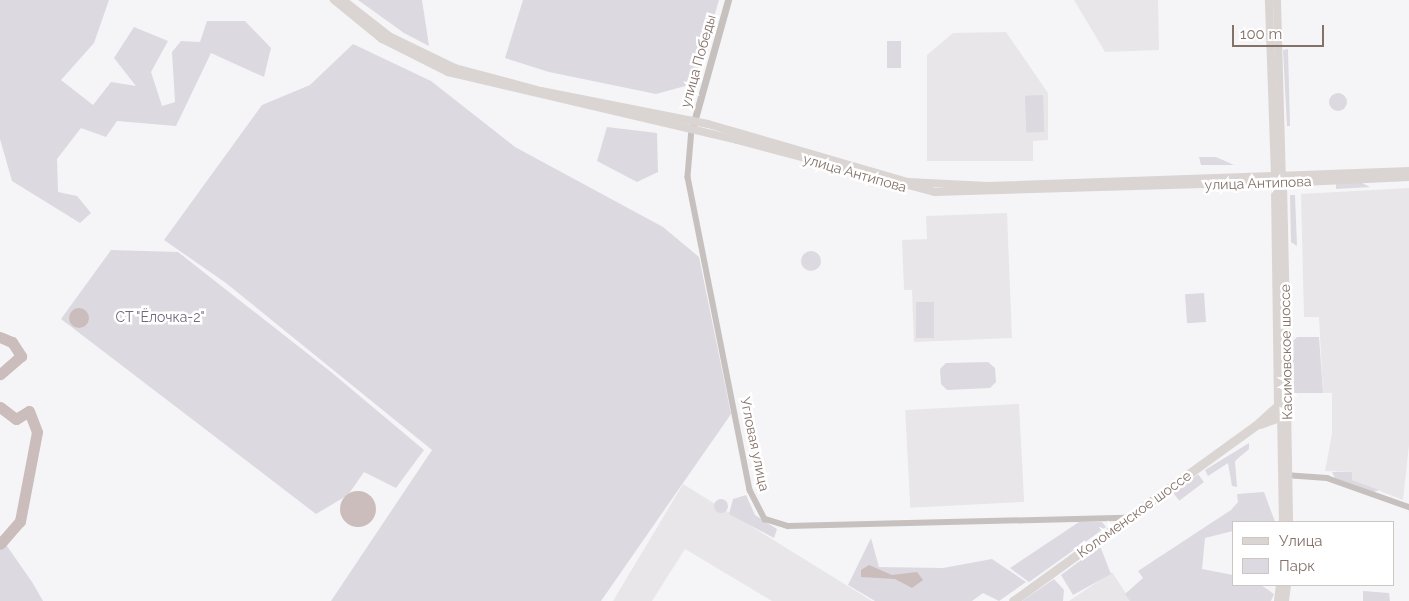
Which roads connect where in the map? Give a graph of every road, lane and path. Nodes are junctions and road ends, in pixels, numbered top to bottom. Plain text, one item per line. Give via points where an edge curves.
1 (334, 0) edge
2 (343, 0) edge
3 (728, 0) edge
4 (1270, 0) edge
5 (1277, 0) edge
6 (693, 125) junction
7 (1409, 170) edge
8 (1409, 176) edge
9 (1278, 179) junction
10 (1284, 401) junction
11 (1281, 415) junction
12 (1266, 420) junction
13 (1288, 429) junction
14 (1282, 440) junction
15 (1286, 475) junction
16 (1409, 507) edge
17 (1131, 518) junction
18 (1283, 521) edge
19 (1289, 521) edge
20 (1280, 586) edge
21 (1287, 586) edge
22 (1013, 601) edge
23 (1278, 601) edge
24 (1285, 601) edge

1 - 6 main road, улица Антипова via 382,39 448,72
2 - 6 main road, улица Антипова via 389,36 455,68
3 - 6 street, улица Победы
4 - 9 main road
5 - 9 main road
6 - 9 main road, улица Антипова via 922,191
6 - 17 street, Угловая улица via 688,177 750,490 765,519 793,526
7 - 9 main road, улица Антипова
8 - 9 main road, улица Антипова
9 - 10 main road, Касимовское шоссе
10 - 11 main road
10 - 12 main road, Коломенское шоссе
10 - 13 main road, Касимовское шоссе
11 - 12 main road, Коломенское шоссе
11 - 13 main road
11 - 14 main road, Касимовское шоссе
12 - 14 main road via 1277,427
12 - 17 main road, Коломенское шоссе
13 - 15 main road, Касимовское шоссе
14 - 15 main road, Касимовское шоссе
15 - 16 street via 1327,478
15 - 18 main road, Касимовское шоссе
15 - 19 main road, Касимовское шоссе
17 - 22 main road, Коломенское шоссе
20 - 23 main road
21 - 24 main road

